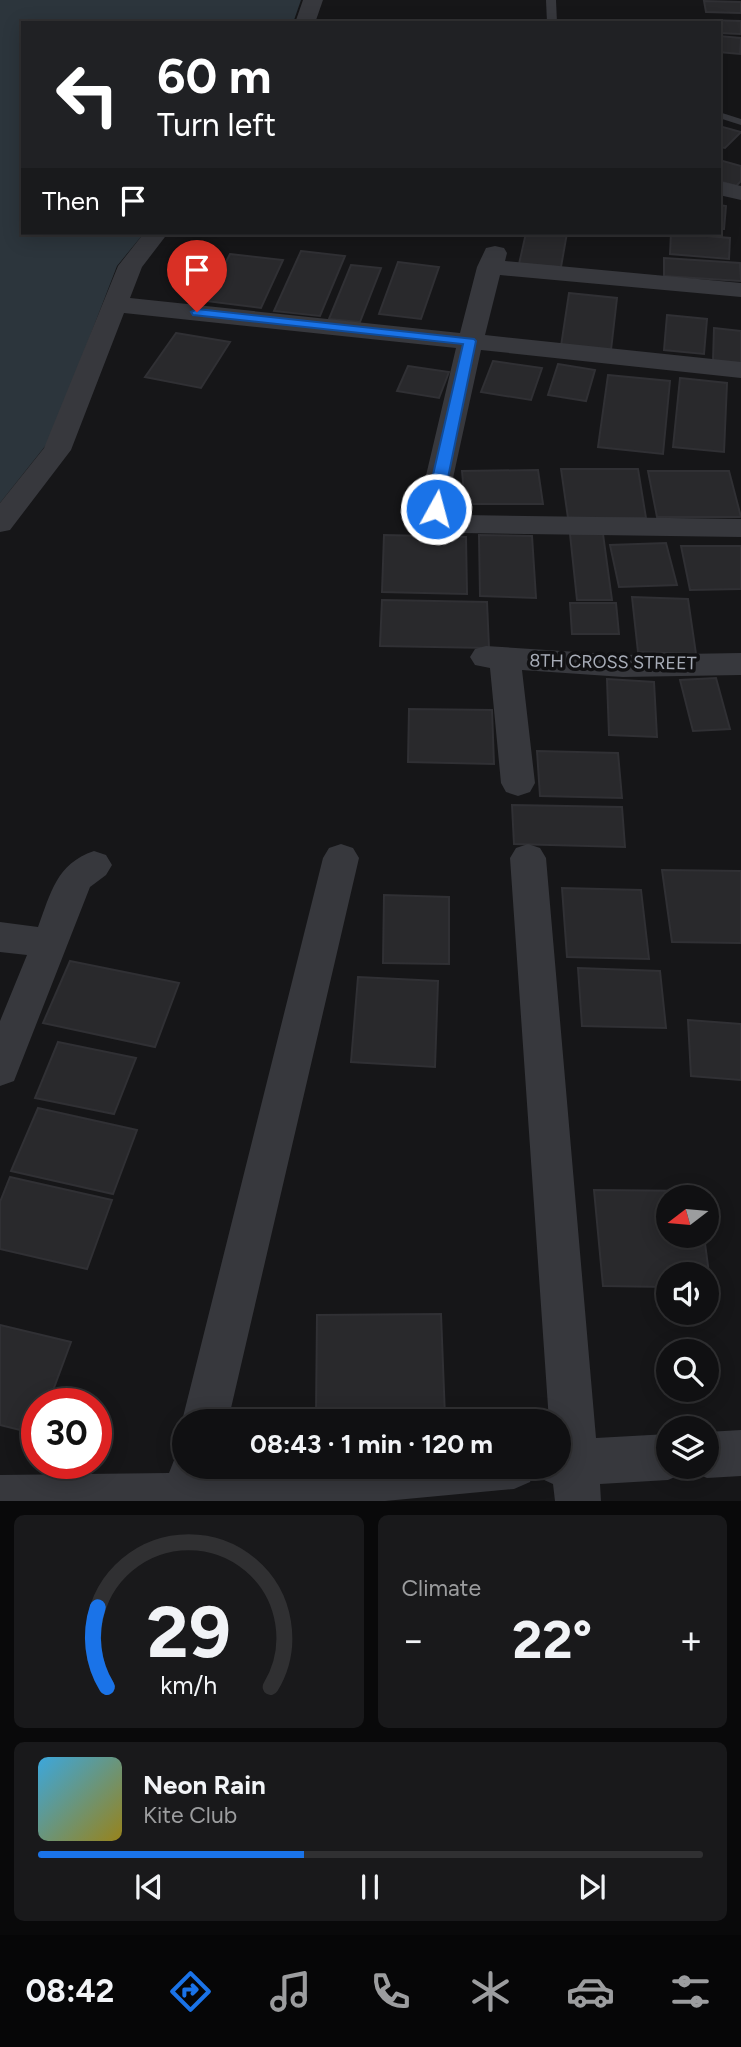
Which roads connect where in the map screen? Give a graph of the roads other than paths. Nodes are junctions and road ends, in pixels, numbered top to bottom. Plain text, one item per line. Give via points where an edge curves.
1 (313, 0) edge
2 (551, 0) edge
3 (306, 21) edge
4 (552, 21) edge
5 (721, 117) edge
6 (741, 122) edge
7 (721, 188) edge
8 (741, 193) edge
9 (154, 235) edge
10 (741, 290) edge
11 (116, 303) junction
12 (470, 341) junction
13 (741, 370) edge
14 (0, 523) edge
15 (741, 528) edge
16 (740, 668) edge
17 (518, 783) dead end
18 (341, 858) dead end
19 (528, 858) dead end
20 (94, 865) dead end
21 (0, 937) edge
22 (49, 943) junction
23 (0, 1069) edge
24 (208, 1409) edge
25 (566, 1409) edge
26 (741, 1453) edge
27 (719, 1454) edge
28 (656, 1459) edge
29 (571, 1475) edge
30 (322, 1479) edge
31 (189, 1488) edge
32 (0, 1499) edge

1 - 3 street
2 - 4 lane
5 - 6 lane
7 - 8 street
9 - 11 street via 130,266
10 - 12 street via 492,260
11 - 12 street
11 - 14 street via 57,450
12 - 13 street
12 - 15 street via 434,501 443,516 463,524
16 - 17 street, 8TH CROSS STREET via 495,658
18 - 24 street
19 - 25 street
20 - 22 street via 75,879
21 - 22 street
22 - 23 street
26 - 27 street
28 - 29 street
30 - 31 street
31 - 32 street

